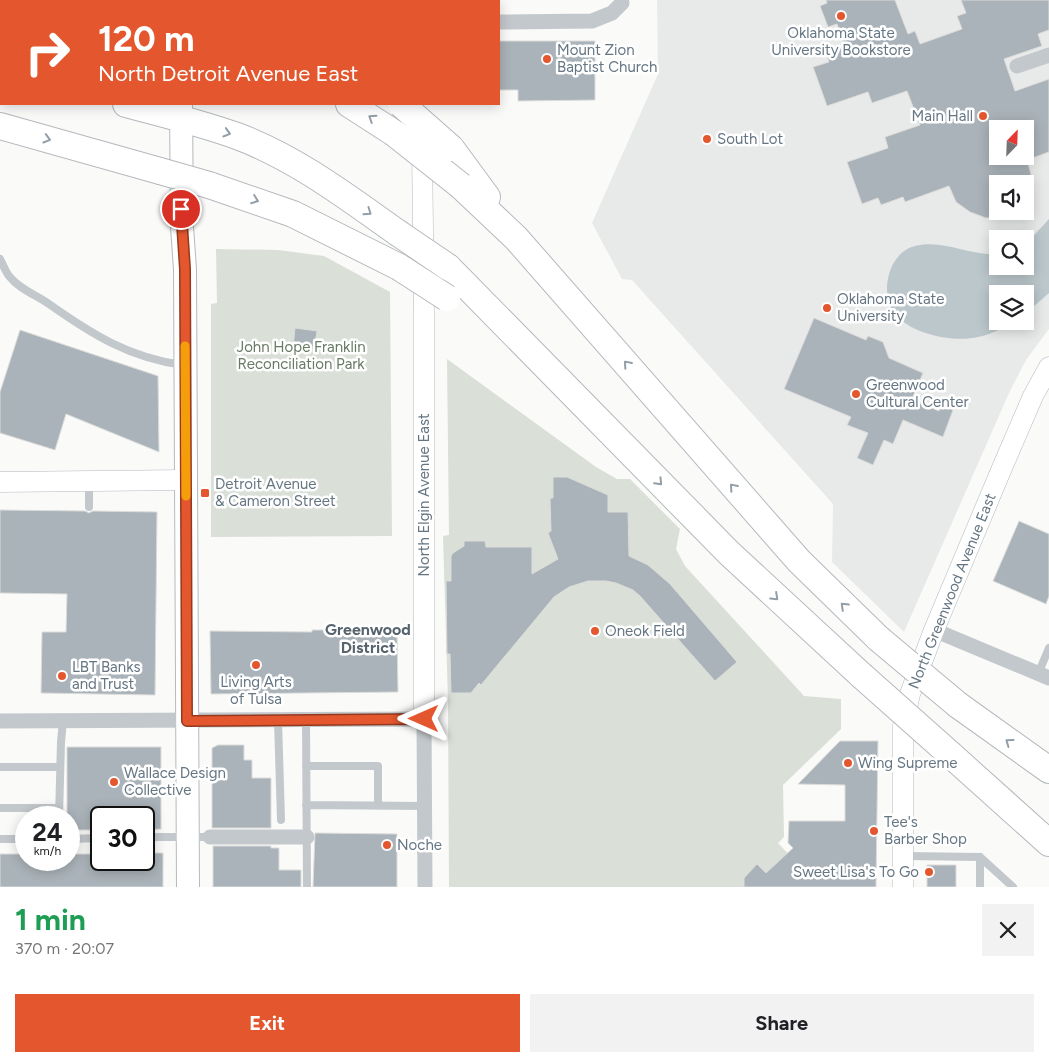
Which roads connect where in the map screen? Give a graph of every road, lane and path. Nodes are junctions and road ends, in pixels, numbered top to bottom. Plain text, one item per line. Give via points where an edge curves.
1 (622, 3) dead end
2 (500, 22) edge
3 (1049, 55) edge
4 (1017, 66) dead end
5 (134, 105) edge
6 (351, 105) edge
7 (402, 105) edge
8 (420, 105) edge
9 (180, 111) edge
10 (0, 126) edge
11 (516, 238) junction
12 (0, 259) edge
13 (186, 366) junction
14 (1049, 367) edge
15 (625, 447) junction
16 (186, 480) junction
17 (89, 481) junction
18 (0, 482) edge
19 (89, 507) dead end
20 (934, 630) junction
21 (1049, 648) edge
22 (1043, 676) edge
23 (424, 719) junction
24 (278, 720) junction
25 (306, 720) junction
26 (0, 721) edge
27 (63, 721) junction
28 (187, 721) junction
29 (306, 766) junction
30 (0, 768) edge
31 (60, 768) junction
32 (1049, 770) edge
33 (306, 805) junction
34 (59, 806) edge
35 (378, 806) junction
36 (425, 806) junction
37 (0, 808) edge
38 (15, 808) edge
39 (1013, 810) junction
40 (281, 820) dead end
41 (1049, 830) edge
42 (187, 837) junction
43 (210, 837) joint
44 (306, 837) junction
45 (155, 838) edge
46 (0, 839) edge
47 (15, 839) edge
48 (1049, 843) edge
49 (903, 856) junction
50 (980, 858) junction
51 (188, 887) edge
52 (307, 887) edge
53 (425, 887) edge
54 (903, 887) edge
55 (980, 887) edge
56 (1013, 887) edge

1 - 2 street via 612,13 592,21
3 - 4 street
5 - 9 highway
11 -> 6 highway, bridge via 462,186 394,133
7 - 11 highway, bridge via 451,148
8 - 23 street, North Elgin Avenue East via 424,314
9 - 13 main road
9 -> 15 highway, bridge via 289,161 448,267
10 -> 15 highway, bridge via 209,185 293,214 399,267 510,343
32 -> 11 highway, bridge via 958,705 879,639 819,581
12 - 13 lane via 8,275 18,285 88,331 112,344 164,363
13 - 16 main road
14 - 20 street, North Greenwood Avenue East via 1033,396
15 -> 39 highway, bridge via 735,559
16 - 17 street
16 - 28 main road
17 - 18 street
17 - 19 lane
20 - 22 street
20 - 49 street, North Greenwood Avenue East via 910,694 903,726
21 - 22 lane
23 - 25 street
23 - 36 street, North Elgin Avenue East
24 - 25 street
24 - 28 street
24 - 40 lane
25 - 29 lane
26 - 27 street
27 - 28 street
27 - 31 lane
28 - 42 main road
29 - 33 lane
29 - 35 lane via 378,766
30 - 31 lane
31 - 34 lane
33 - 35 lane
33 - 44 lane
35 - 36 lane
36 - 53 street, North Elgin Avenue East
37 - 38 lane
39 - 41 highway
39 - 48 highway
42 - 43 lane
42 - 45 lane
42 - 51 main road
43 - 44 street
44 - 52 lane
46 - 47 lane
49 - 50 lane
49 - 54 street, North Greenwood Avenue East
50 - 55 lane
50 - 56 lane

